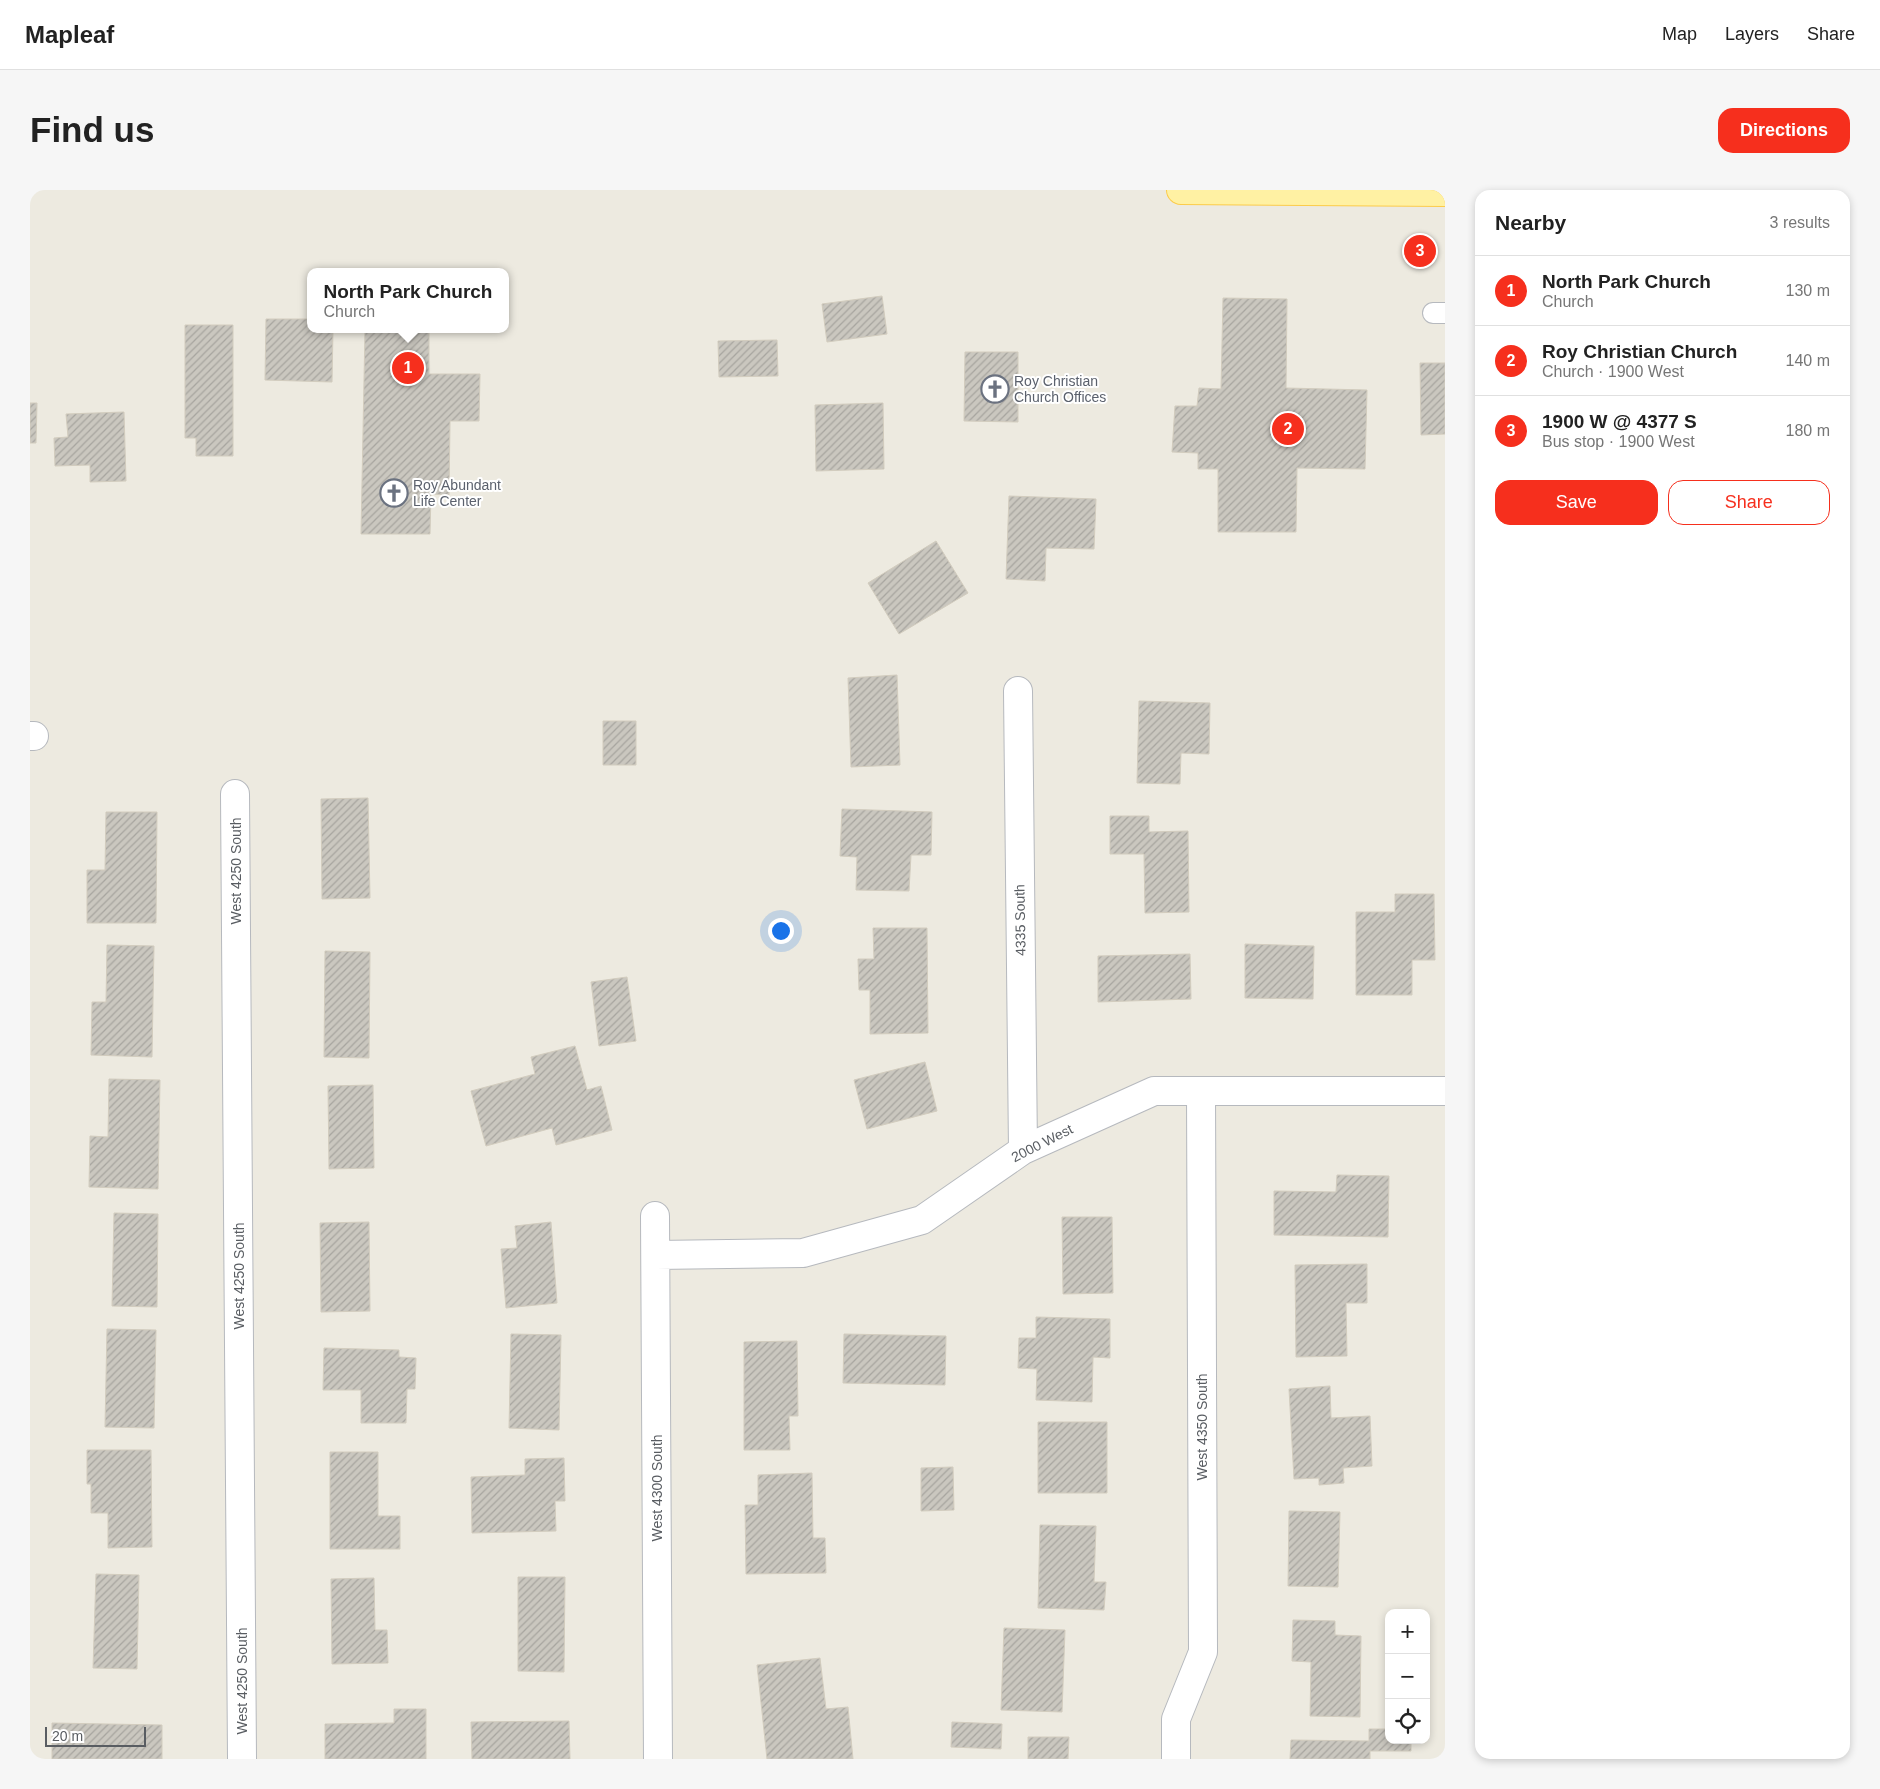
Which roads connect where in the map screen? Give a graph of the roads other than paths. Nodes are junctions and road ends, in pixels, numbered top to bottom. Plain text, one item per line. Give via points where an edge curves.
1 (1182, 190) edge
2 (1445, 192) edge
3 (1018, 691) dead end
4 (235, 794) dead end
5 (1202, 1091) junction
6 (1445, 1091) edge
7 (1023, 1150) junction
8 (655, 1216) dead end
9 (656, 1255) junction
10 (242, 1759) edge
11 (658, 1759) edge
12 (1176, 1759) edge

1 - 2 main road
3 - 7 street, 4335 South
4 - 10 street, West 4250 South
5 - 6 street, 2000 West
5 - 7 street, 2000 West via 1154,1091
5 - 12 street, West 4350 South via 1202,1652 1176,1719
7 - 9 street, 2000 West via 922,1220 803,1254
8 - 9 street, West 4300 South
9 - 11 street, West 4300 South

